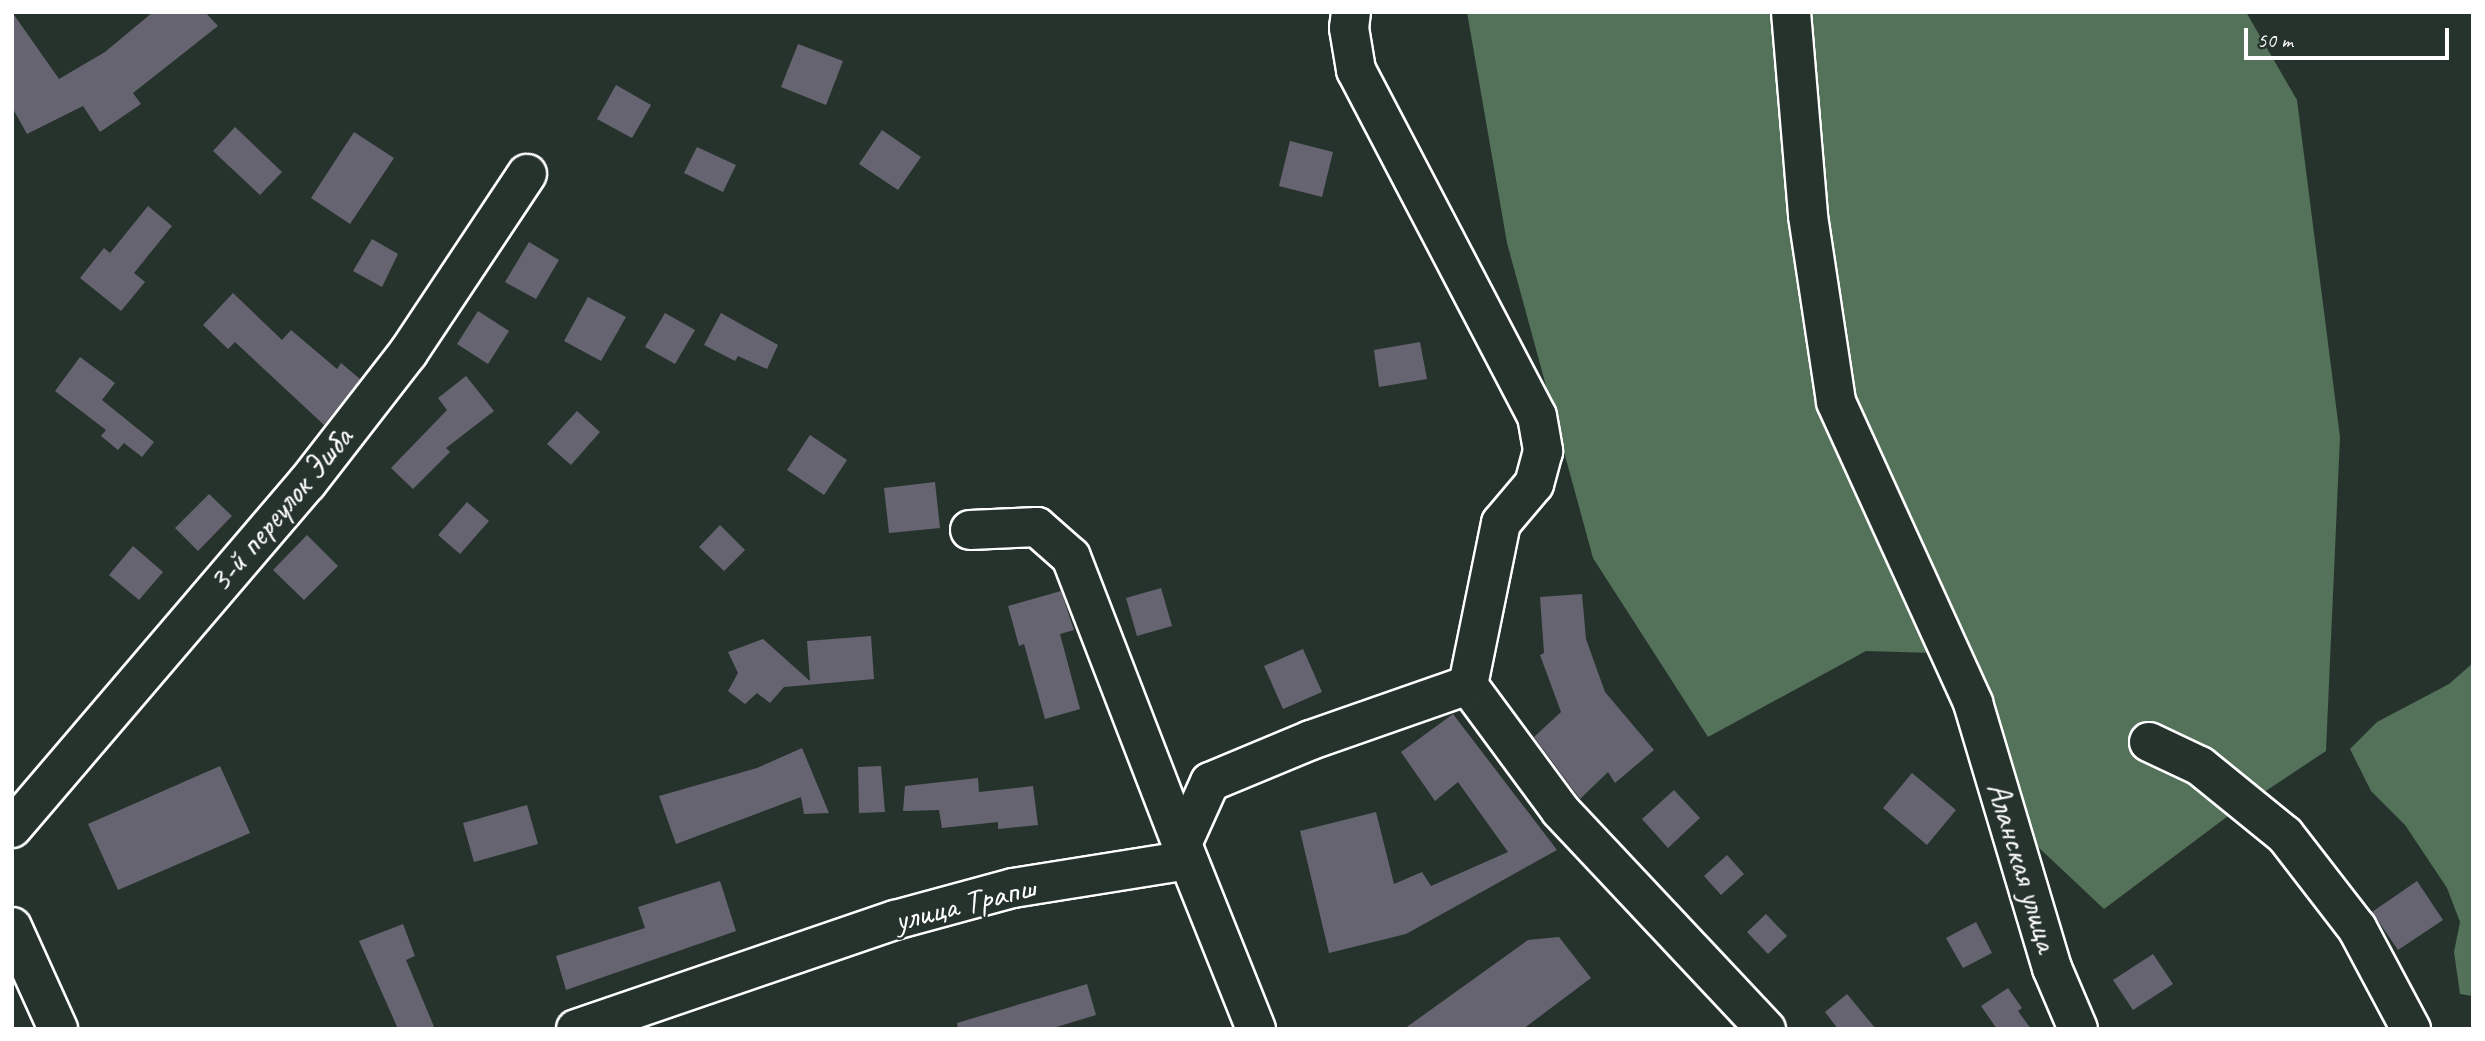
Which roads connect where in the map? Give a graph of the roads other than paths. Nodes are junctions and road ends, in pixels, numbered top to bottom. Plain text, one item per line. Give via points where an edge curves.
1 (1351, 12) edge
2 (1791, 12) edge
3 (527, 174) dead end
4 (970, 530) dead end
5 (1468, 685) junction
6 (2149, 742) dead end
7 (12, 828) edge
8 (1185, 852) junction
9 (12, 928) edge
10 (58, 1029) edge
11 (576, 1029) edge
12 (1256, 1029) edge
13 (1766, 1029) edge
14 (2078, 1029) edge
15 (2411, 1029) edge

1 - 5 main road via 1356,71 1537,416 1543,451 1534,484 1501,523
2 - 14 main road, Аланская улица via 1808,216 1836,402 1973,703 2052,968
3 - 7 main road, 3-й переулок Эшба via 408,353 307,483
4 - 8 main road via 1037,527 1071,557
5 - 8 main road via 1311,740 1210,782
5 - 13 main road via 1560,810
6 - 15 main road via 2200,765 2285,835 2357,928
8 - 11 main road, улица Трапш via 1013,888 895,920
8 - 12 main road
9 - 10 main road

